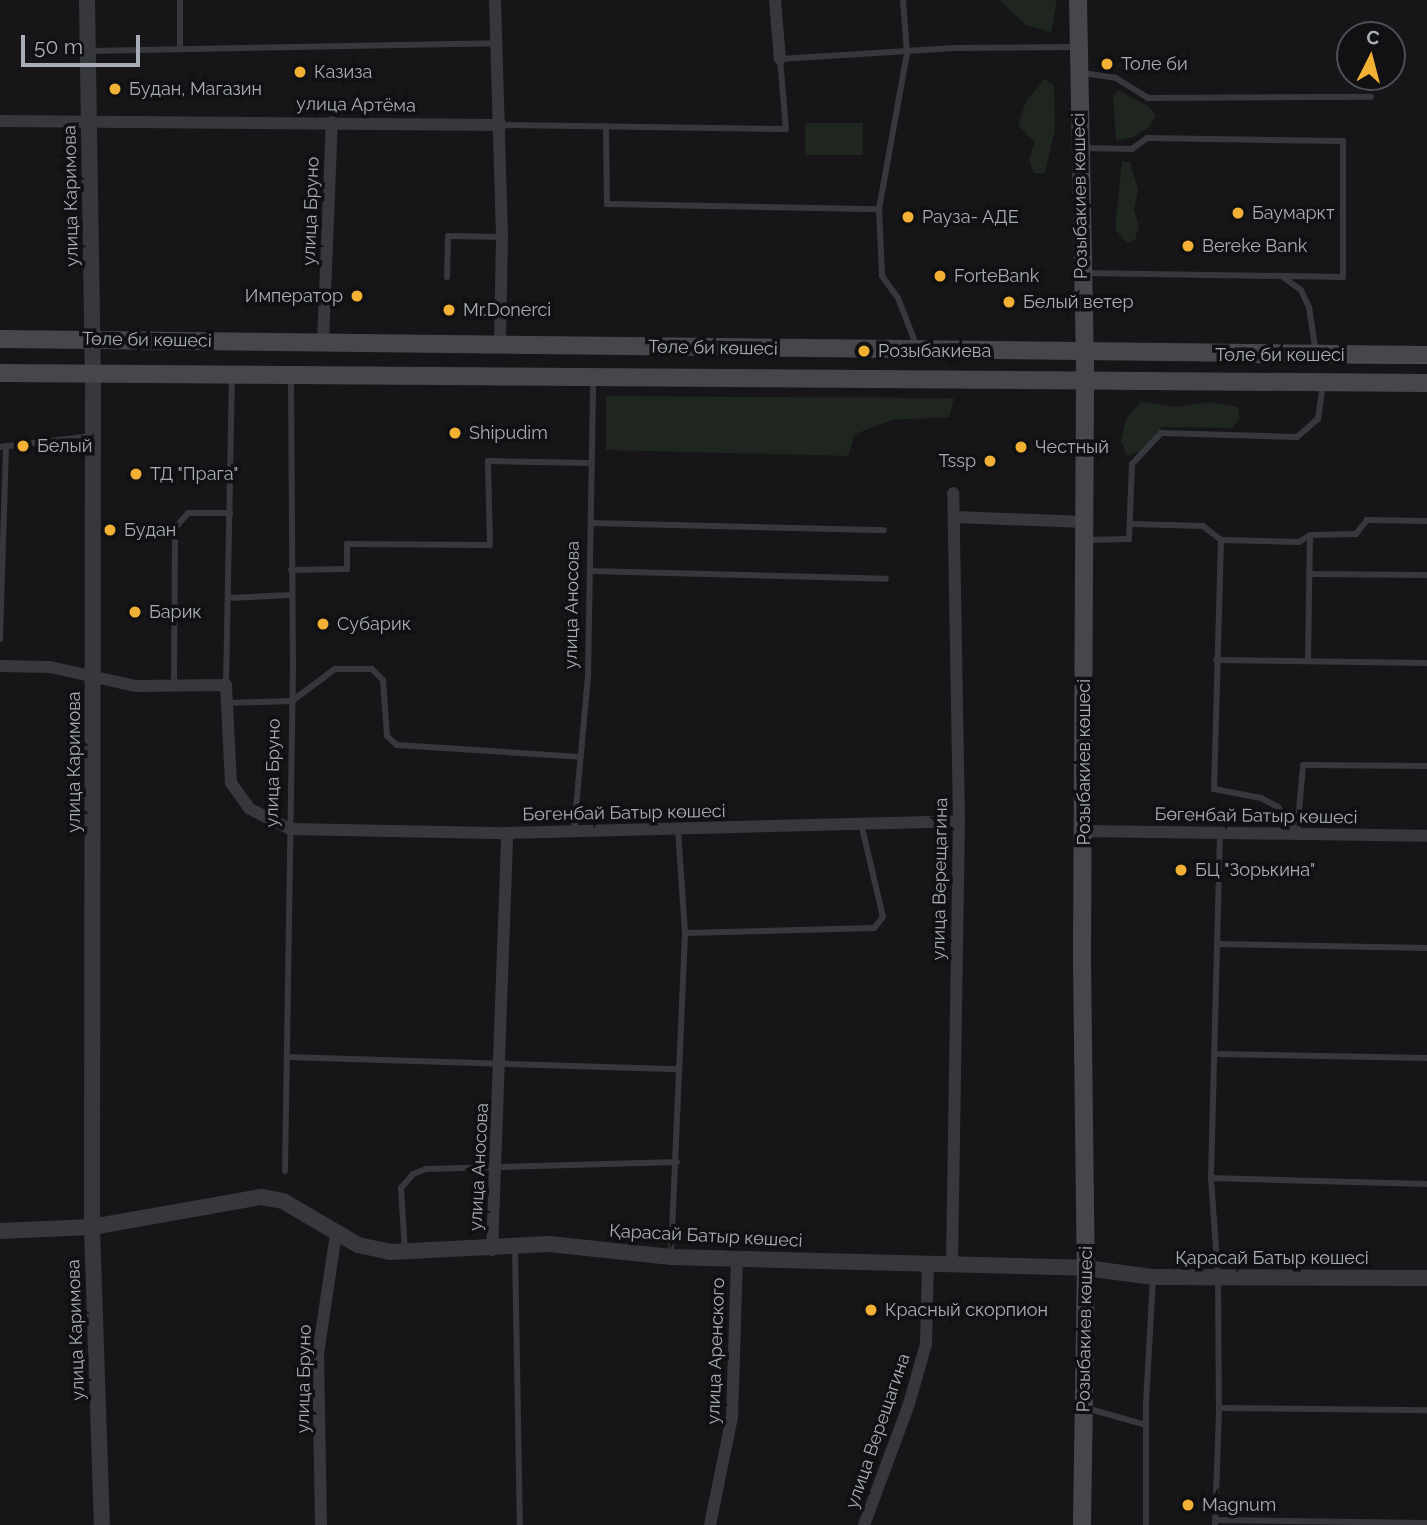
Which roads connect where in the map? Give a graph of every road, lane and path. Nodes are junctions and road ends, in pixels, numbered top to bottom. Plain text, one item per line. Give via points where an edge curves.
1 (88, 0) edge
2 (180, 0) edge
3 (495, 0) edge
4 (775, 0) edge
5 (903, 0) edge
6 (1078, 0) edge
7 (497, 43) junction
8 (1077, 47) junction
9 (180, 49) junction
10 (88, 51) junction
11 (907, 53) junction
12 (780, 59) junction
13 (1077, 73) junction
14 (1371, 97) dead end
15 (0, 121) edge
16 (90, 122) junction
17 (332, 122) junction
18 (501, 125) junction
19 (606, 126) junction
20 (1078, 148) junction
21 (880, 209) junction
22 (502, 237) junction
23 (1082, 272) junction
24 (1282, 276) junction
25 (447, 277) dead end
26 (0, 339) edge
27 (92, 339) junction
28 (323, 343) junction
29 (500, 345) junction
30 (888, 351) junction
31 (919, 352) junction
32 (1084, 354) junction
33 (1247, 354) junction
34 (1316, 355) junction
35 (1427, 355) edge
36 (0, 373) edge
37 (93, 373) junction
38 (232, 374) junction
39 (291, 375) junction
40 (593, 378) junction
41 (886, 380) junction
42 (1085, 381) junction
43 (1243, 382) junction
44 (1324, 383) junction
45 (1427, 383) edge
46 (93, 436) junction
47 (3, 447) edge
48 (591, 463) junction
49 (953, 493) dead end
50 (230, 513) junction
51 (956, 517) junction
52 (1427, 521) edge
53 (591, 523) junction
54 (1132, 524) junction
55 (884, 530) dead end
56 (1084, 531) junction
57 (1310, 535) junction
58 (1222, 540) junction
59 (291, 570) junction
60 (590, 571) junction
61 (1309, 574) junction
62 (1427, 575) edge
63 (886, 579) dead end
64 (291, 595) junction
65 (228, 598) junction
66 (0, 639) edge
67 (1216, 660) junction
68 (1308, 661) junction
69 (1427, 663) edge
70 (0, 666) edge
71 (94, 676) junction
72 (174, 685) junction
73 (226, 685) junction
74 (292, 701) junction
75 (228, 704) junction
76 (581, 757) junction
77 (1427, 766) edge
78 (959, 821) junction
79 (861, 823) junction
80 (290, 829) junction
81 (678, 831) junction
82 (1084, 831) junction
83 (574, 832) junction
84 (1220, 832) junction
85 (507, 833) junction
86 (1297, 834) junction
87 (1427, 836) edge
88 (685, 933) junction
89 (1217, 944) junction
90 (1427, 948) edge
91 (1214, 1055) junction
92 (287, 1057) junction
93 (1427, 1058) edge
94 (501, 1063) junction
95 (679, 1069) junction
96 (677, 1162) junction
97 (498, 1167) junction
98 (285, 1171) dead end
99 (1211, 1178) junction
100 (1427, 1184) edge
101 (92, 1227) junction
102 (0, 1231) edge
103 (337, 1234) junction
104 (515, 1247) junction
105 (492, 1250) junction
106 (405, 1251) junction
107 (671, 1257) junction
108 (737, 1260) junction
109 (929, 1264) junction
110 (952, 1264) junction
111 (1086, 1268) junction
112 (1153, 1276) junction
113 (1218, 1277) junction
114 (1427, 1278) edge
115 (1084, 1408) junction
116 (1219, 1408) junction
117 (1427, 1410) edge
118 (1146, 1425) junction
119 (1215, 1523) edge
120 (1427, 1524) edge
121 (102, 1525) edge
122 (321, 1525) edge
123 (520, 1525) edge
124 (710, 1525) edge
125 (864, 1525) edge
126 (1082, 1525) edge
127 (1146, 1525) edge

1 - 10 street, улица Каримова
2 - 9 lane
3 - 7 street
4 - 12 street
5 - 11 lane
6 - 8 main road, Розыбакиев көшесі
7 - 9 lane
7 - 18 street
8 - 11 lane
8 - 13 main road, Розыбакиев көшесі
9 - 10 lane
10 - 16 street, улица Каримова
11 - 12 lane
11 - 21 lane
12 - 19 lane via 786,129
13 - 14 lane via 1115,78 1148,98
13 - 20 main road, Розыбакиев көшесі
15 - 16 street, улица Артёма
16 - 17 street, улица Артёма
16 - 27 street, улица Каримова
17 - 18 street, улица Артёма
17 - 28 street, улица Бруно
18 - 19 lane
18 - 22 street
19 - 21 lane via 607,205
20 - 23 main road, Розыбакиев көшесі
20 - 24 lane via 1132,149 1147,138 1343,141 1343,277
21 - 31 lane via 882,276 898,298
22 - 25 lane via 448,236
22 - 29 street
23 - 24 lane
23 - 32 main road, Розыбакиев көшесі
24 - 34 lane via 1301,290 1309,307
26 - 27 main road, Төле би көшесі
27 - 28 main road, Төле би көшесі
27 - 37 street, улица Каримова
28 - 29 main road, Төле би көшесі
29 - 30 main road, Төле би көшесі
30 - 31 main road, Төле би көшесі
30 - 41 main road via 900,357 901,365
31 - 32 main road, Төле би көшесі
32 - 33 main road, Төле би көшесі
32 - 42 main road, Розыбакиев көшесі
33 - 34 main road, Төле би көшесі
33 - 43 main road via 1231,369
34 - 35 main road, Төле би көшесі
36 - 37 main road, Төле би көшесі
37 - 38 main road, Төле би көшесі
37 - 46 street, улица Каримова
38 - 39 main road, Төле би көшесі
38 - 50 lane
39 - 40 main road, Төле би көшесі
39 - 59 lane, улица Бруно
40 - 41 main road, Төле би көшесі
40 - 48 lane, улица Аносова
41 - 42 main road, Төле би көшесі
42 - 43 main road, Төле би көшесі
42 - 56 main road, Розыбакиев көшесі
43 - 44 main road, Төле би көшесі
44 - 45 main road, Төле би көшесі
44 - 54 lane via 1318,419 1297,437 1161,433 1132,464
46 - 47 lane
46 - 71 street, улица Каримова
47 - 66 lane
48 - 53 lane, улица Аносова
48 - 59 lane via 488,461 489,545 347,544 347,569
49 - 51 street, улица Верещагина
50 - 65 lane
50 - 72 lane via 188,513 175,528
51 - 56 street
51 - 78 street, улица Верещагина
52 - 57 lane via 1367,520 1356,534
53 - 55 lane
53 - 60 lane, улица Аносова
54 - 56 lane via 1129,539
54 - 58 lane via 1203,526
56 - 82 main road, Розыбакиев көшесі
57 - 58 lane via 1299,542
57 - 61 lane
58 - 67 lane
59 - 64 lane, улица Бруно
60 - 63 lane
60 - 76 lane, улица Аносова
61 - 62 lane
61 - 68 lane
64 - 65 lane
64 - 74 lane, улица Бруно
65 - 73 lane
67 - 68 lane
67 - 86 lane via 1214,789 1261,798 1278,807
68 - 69 lane
70 - 71 street via 50,667
71 - 72 street via 135,686
71 - 101 street, улица Каримова
72 - 73 street
73 - 75 street
74 - 75 lane
74 - 76 lane via 335,669 372,669 383,680 387,736 397,745
74 - 80 lane, улица Бруно
75 - 80 street via 231,783 250,809
76 - 83 lane, улица Аносова
77 - 86 lane via 1303,765
78 - 79 street, Бөгенбай Батыр көшесі
78 - 110 street, улица Верещагина
79 - 81 street, Бөгенбай Батыр көшесі
79 - 88 lane via 883,917 874,928
80 - 85 street, Бөгенбай Батыр көшесі
80 - 92 lane, улица Бруно
81 - 83 street, Бөгенбай Батыр көшесі
81 - 88 lane
82 - 84 street, Бөгенбай Батыр көшесі
82 - 111 main road, Розыбакиев көшесі
83 - 85 street, Бөгенбай Батыр көшесі
84 - 86 street, Бөгенбай Батыр көшесі
84 - 89 lane
85 - 94 street, улица Аносова
86 - 87 street, Бөгенбай Батыр көшесі
88 - 95 lane
89 - 90 lane
89 - 91 lane
91 - 93 lane
91 - 99 lane
92 - 94 lane
92 - 98 lane, улица Бруно
94 - 95 lane
94 - 97 street, улица Аносова
95 - 96 lane
96 - 97 lane
96 - 107 lane
97 - 105 street, улица Аносова
97 - 106 lane via 426,1169 413,1174 401,1188
99 - 100 lane
99 - 113 lane
101 - 102 street, Қарасай Батыр көшесі
101 - 103 street, Қарасай Батыр көшесі via 261,1197 283,1200
101 - 121 street, улица Каримова
103 - 106 street, Қарасай Батыр көшесі via 358,1245
103 - 122 street, улица Бруно via 318,1354
104 - 105 street, Қарасай Батыр көшесі
104 - 107 street, Қарасай Батыр көшесі via 549,1244
104 - 123 lane
105 - 106 street, Қарасай Батыр көшесі
107 - 108 street, Қарасай Батыр көшесі
108 - 109 street, Қарасай Батыр көшесі
108 - 124 street, улица Аренского via 732,1418
109 - 110 street, Қарасай Батыр көшесі
109 - 125 street, улица Верещагина via 926,1344
110 - 111 street, Қарасай Батыр көшесі
111 - 112 street, Қарасай Батыр көшесі
111 - 115 main road, Розыбакиев көшесі
112 - 113 street, Қарасай Батыр көшесі
112 - 118 lane
113 - 114 street, Қарасай Батыр көшесі
113 - 116 lane
115 - 118 lane
115 - 126 main road, Розыбакиев көшесі
116 - 117 lane
116 - 119 lane
118 - 127 lane
119 - 120 lane

